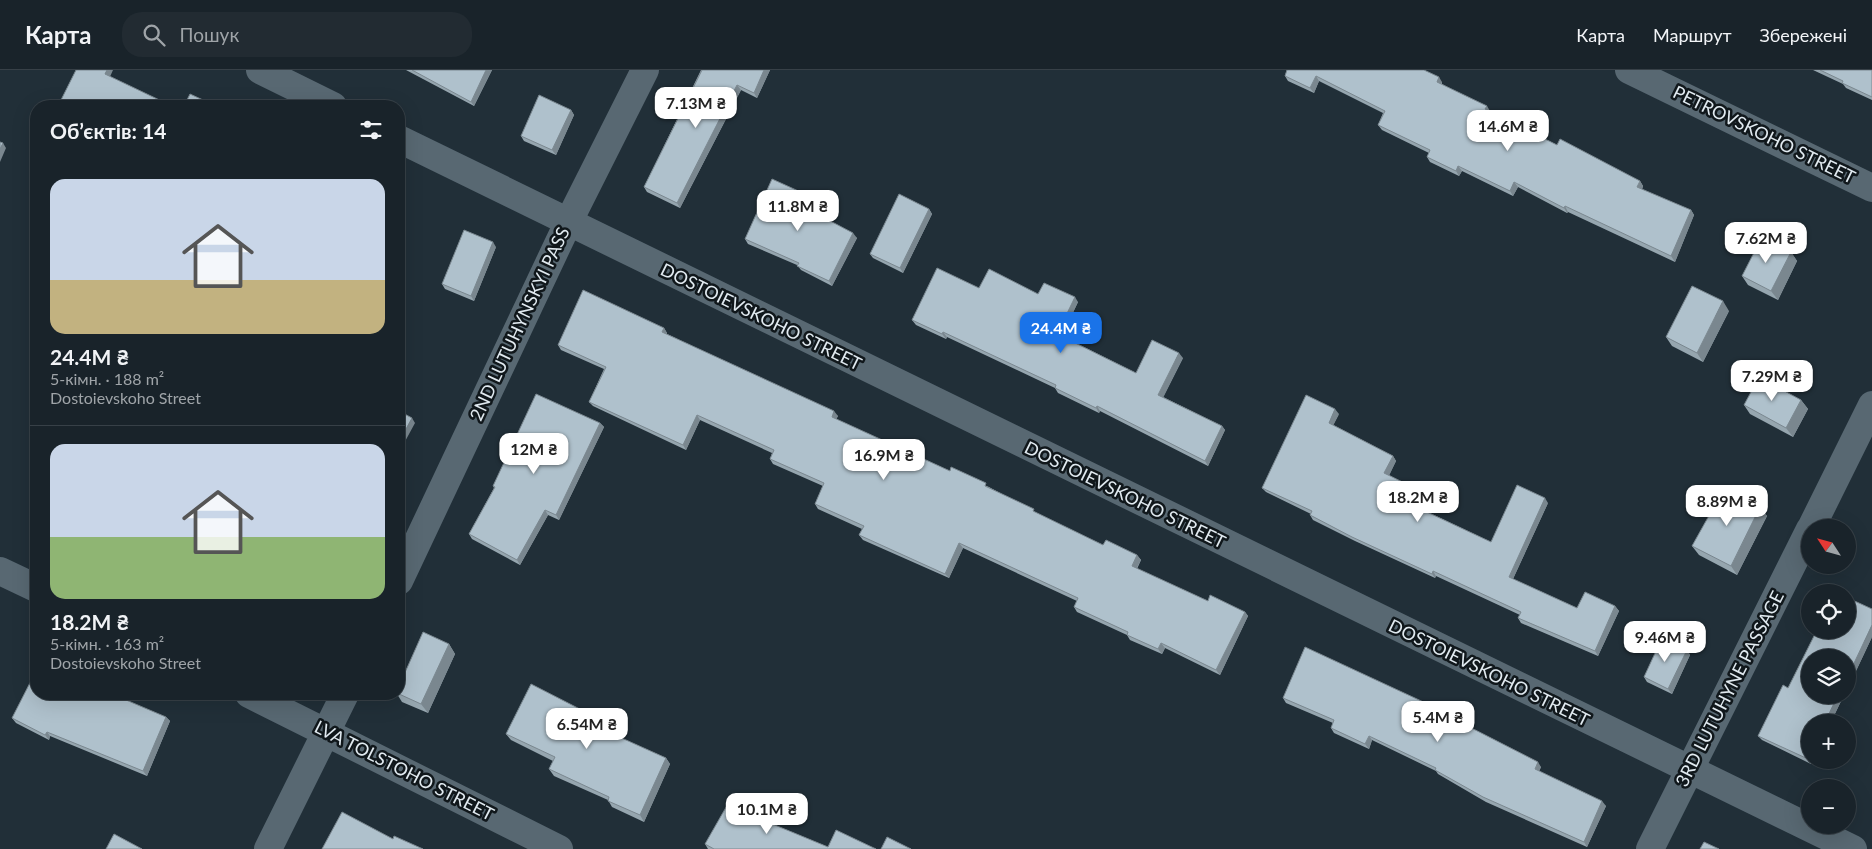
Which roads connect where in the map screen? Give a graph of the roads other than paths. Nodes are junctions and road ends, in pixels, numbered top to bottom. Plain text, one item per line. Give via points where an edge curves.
1 (260, 70) edge
2 (645, 70) edge
3 (1629, 70) edge
4 (321, 100) edge
5 (405, 142) edge
6 (1872, 188) edge
7 (568, 223) junction
8 (1872, 405) edge
9 (1815, 519) edge
10 (1801, 546) edge
11 (405, 568) edge
12 (0, 570) edge
13 (30, 585) edge
14 (260, 700) edge
15 (342, 700) edge
16 (327, 733) junction
17 (1689, 771) junction
18 (268, 849) edge
19 (559, 849) edge
20 (1650, 849) edge
21 (1853, 849) edge

1 - 4 street
2 - 7 street, 2ND LUTUHYNSKYI PASS
3 - 6 street, PETROVSKOHO STREET
5 - 7 street, DOSTOIEVSKOHO STREET
7 - 11 street, 2ND LUTUHYNSKYI PASS
7 - 17 street, DOSTOIEVSKOHO STREET
8 - 9 street, 3RD LUTUHYNE PASSAGE
10 - 17 street, 3RD LUTUHYNE PASSAGE
12 - 13 street
14 - 16 street, LVA TOLSTOHO STREET
15 - 16 street
16 - 18 street
16 - 19 street, LVA TOLSTOHO STREET
17 - 20 street, 3RD LUTUHYNE PASSAGE
17 - 21 street, DOSTOIEVSKOHO STREET

